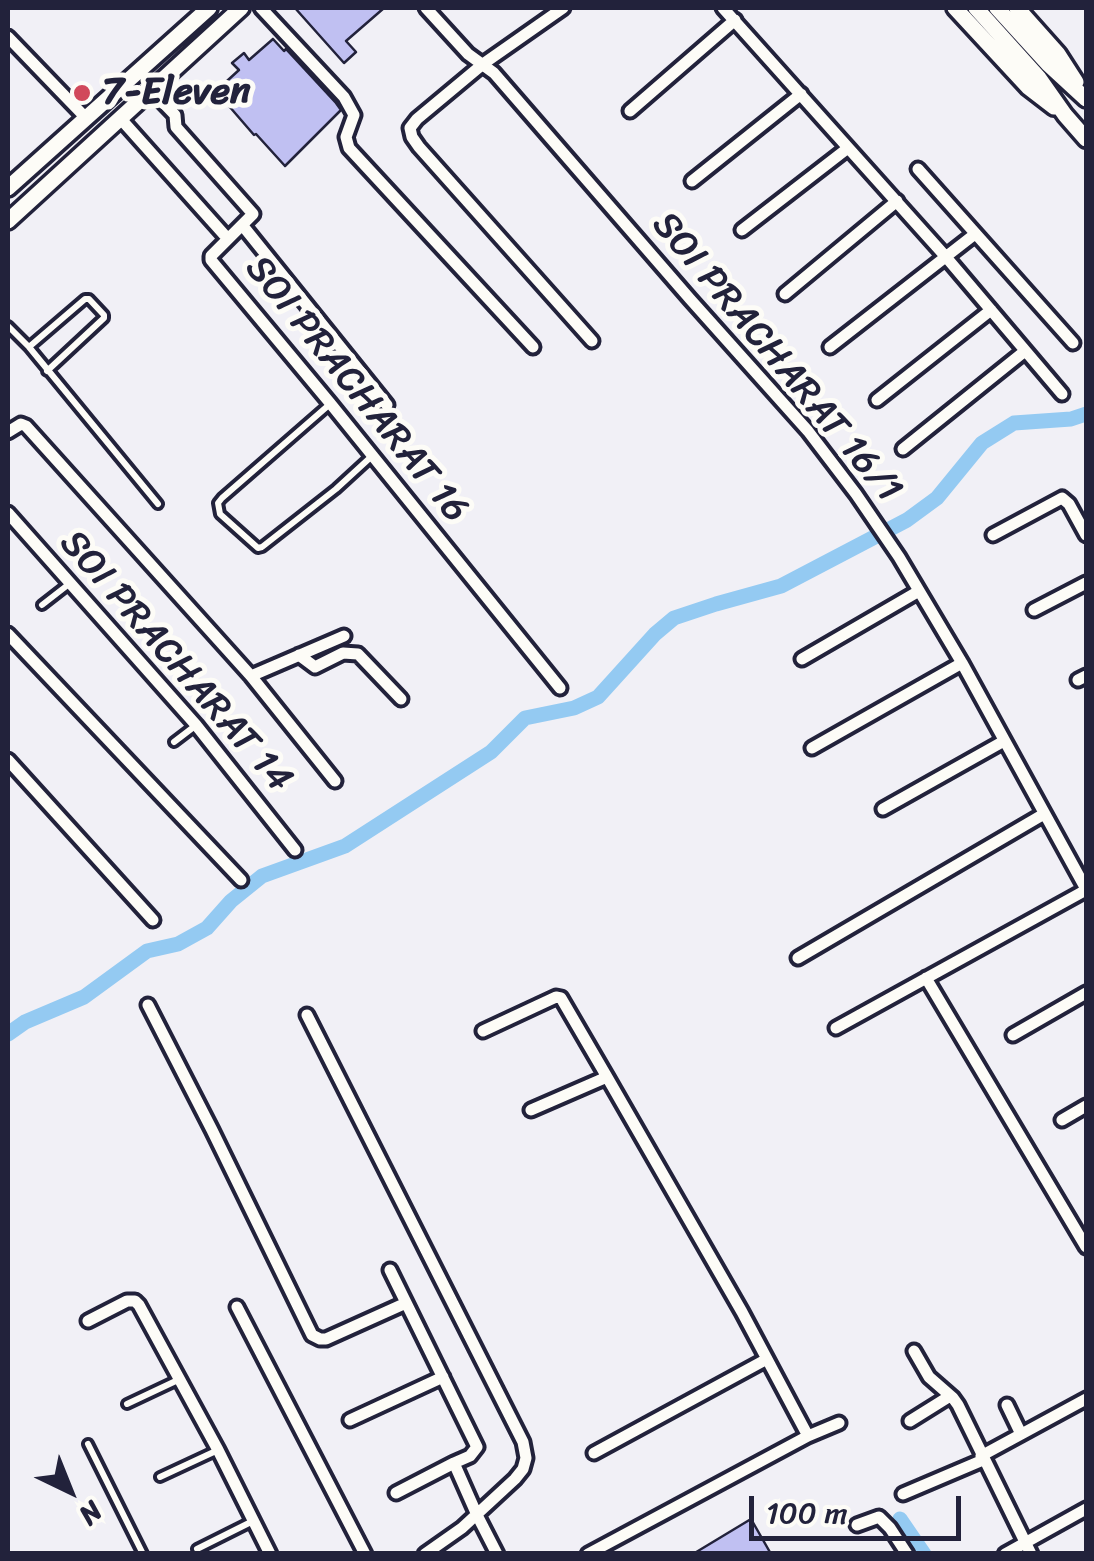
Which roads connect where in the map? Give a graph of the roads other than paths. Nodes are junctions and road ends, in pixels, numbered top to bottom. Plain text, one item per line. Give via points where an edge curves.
1 (209, 8) edge
2 (241, 8) edge
3 (262, 8) edge
4 (426, 8) edge
5 (562, 8) edge
6 (723, 8) edge
7 (955, 8) edge
8 (976, 8) edge
9 (997, 8) edge
10 (1017, 8) edge
11 (735, 20) junction
12 (8, 37) edge
13 (483, 64) junction
14 (151, 90) junction
15 (801, 94) junction
16 (1086, 98) edge
17 (630, 111) dead end
18 (1065, 115) junction
19 (86, 118) junction
20 (120, 118) junction
21 (1086, 139) edge
22 (848, 148) junction
23 (918, 169) dead end
24 (692, 181) dead end
25 (8, 188) edge
26 (896, 201) junction
27 (8, 221) edge
28 (243, 226) junction
29 (742, 230) dead end
30 (976, 234) junction
31 (228, 239) junction
32 (946, 256) junction
33 (785, 294) dead end
34 (991, 310) junction
35 (8, 326) edge
36 (592, 341) dead end
37 (1073, 342) dead end
38 (830, 347) dead end
39 (28, 348) junction
40 (533, 348) dead end
41 (1025, 350) junction
42 (48, 372) junction
43 (1062, 394) dead end
44 (877, 400) dead end
45 (330, 404) junction
46 (387, 405) dead end
47 (11, 429) edge
48 (903, 449) dead end
49 (372, 455) junction
50 (158, 504) dead end
51 (8, 513) edge
52 (993, 535) dead end
53 (1086, 535) edge
54 (1086, 583) edge
55 (68, 584) junction
56 (920, 591) junction
57 (42, 604) dead end
58 (1034, 610) dead end
59 (8, 634) edge
60 (344, 636) dead end
61 (299, 655) junction
62 (802, 659) dead end
63 (962, 664) junction
64 (251, 676) junction
65 (560, 688) dead end
66 (401, 700) dead end
67 (196, 725) junction
68 (174, 742) dead end
69 (1004, 742) junction
70 (812, 748) dead end
71 (8, 760) edge
72 (334, 781) dead end
73 (883, 809) dead end
74 (1044, 814) junction
75 (296, 850) dead end
76 (241, 880) dead end
77 (1086, 889) edge
78 (153, 920) dead end
79 (798, 958) dead end
80 (926, 978) junction
81 (1086, 993) edge
82 (148, 1005) dead end
83 (307, 1015) dead end
84 (836, 1028) dead end
85 (483, 1032) dead end
86 (1013, 1035) dead end
87 (607, 1077) junction
88 (1086, 1106) edge
89 (531, 1110) dead end
90 (1062, 1120) dead end
91 (1086, 1246) edge
92 (390, 1270) dead end
93 (406, 1302) junction
94 (236, 1307) dead end
95 (88, 1322) dead end
96 (914, 1351) dead end
97 (767, 1359) junction
98 (443, 1377) junction
99 (180, 1379) junction
100 (950, 1396) junction
101 (1086, 1399) edge
102 (126, 1404) dead end
103 (1007, 1405) dead end
104 (350, 1420) dead end
105 (910, 1420) dead end
106 (840, 1422) dead end
107 (1022, 1434) junction
108 (808, 1436) junction
109 (88, 1444) dead end
110 (218, 1450) junction
111 (594, 1453) dead end
112 (982, 1458) junction
113 (454, 1463) junction
114 (160, 1477) dead end
115 (396, 1492) dead end
116 (903, 1494) dead end
117 (1086, 1509) edge
118 (477, 1515) junction
119 (253, 1521) junction
120 (857, 1525) dead end
121 (1028, 1548) edge
122 (196, 1550) dead end
123 (143, 1554) edge
124 (270, 1554) edge
125 (365, 1554) edge
126 (425, 1554) edge
127 (498, 1554) edge
128 (588, 1554) edge
129 (907, 1554) edge
130 (1005, 1554) edge

1 - 19 main road
2 - 14 main road
3 - 40 street via 344,97 354,115 349,148
4 - 13 street, SOI PRACHARAT 16/1
5 - 13 street
6 - 11 street
7 - 18 main road via 1028,87
8 - 18 main road
9 - 16 main road
10 - 16 main road
11 - 15 street
11 - 17 street
12 - 19 street
13 - 36 street via 416,119 412,138
13 - 56 street, SOI PRACHARAT 16/1 via 808,431
14 - 20 main road
14 - 28 street, SOI PRACHARAT 16 via 252,213
15 - 22 street
15 - 24 street
18 - 21 main road
19 - 25 main road
20 - 27 main road
20 - 31 street
22 - 26 street
22 - 29 street
23 - 30 street
26 - 32 street
26 - 33 street
28 - 31 street, SOI PRACHARAT 16
28 - 46 street
30 - 32 street
30 - 37 street
31 - 45 street, SOI PRACHARAT 16 via 211,260
32 - 34 street
32 - 38 street
34 - 41 street
34 - 44 street
35 - 39 lane
39 - 42 lane
39 - 42 lane via 85,299 104,315
41 - 43 street
41 - 48 street
42 - 50 lane
45 - 49 street, SOI PRACHARAT 16
45 - 49 lane via 222,498 220,514 262,547
47 - 64 street via 26,426
49 - 65 street, SOI PRACHARAT 16
51 - 55 street, SOI PRACHARAT 14
52 - 53 street via 1062,498
54 - 58 street
55 - 57 lane
55 - 67 street, SOI PRACHARAT 14
56 - 62 street
56 - 63 street, SOI PRACHARAT 16/1
59 - 76 street
60 - 61 street
61 - 64 street
61 - 66 street via 315,667 358,654
63 - 69 street, SOI PRACHARAT 16/1
63 - 70 street
64 - 72 street
67 - 68 lane
67 - 75 street, SOI PRACHARAT 14
69 - 73 street
69 - 74 street, SOI PRACHARAT 16/1
71 - 78 street
74 - 77 street, SOI PRACHARAT 16/1
74 - 79 street
77 - 80 street
80 - 84 street
80 - 91 street
81 - 86 street
82 - 93 street via 312,1335 326,1339
83 - 118 street via 523,1442 522,1470
85 - 87 street via 556,996
87 - 89 street
87 - 97 street
88 - 90 street
92 - 93 street
93 - 98 street
94 - 125 street
95 - 99 street via 135,1302
96 - 100 street
97 - 108 street
97 - 111 street
98 - 104 street
98 - 113 street via 476,1448
99 - 102 lane
99 - 110 street
100 - 105 street
100 - 112 street
101 - 107 street
103 - 107 street
106 - 108 street
107 - 112 street
108 - 128 street
109 - 123 lane
110 - 114 lane
110 - 119 street
112 - 116 street
112 - 121 street
113 - 115 street
113 - 118 street
117 - 121 street
118 - 126 street
118 - 127 street
119 - 122 lane
119 - 124 street
120 - 129 street via 879,1517
121 - 130 street

